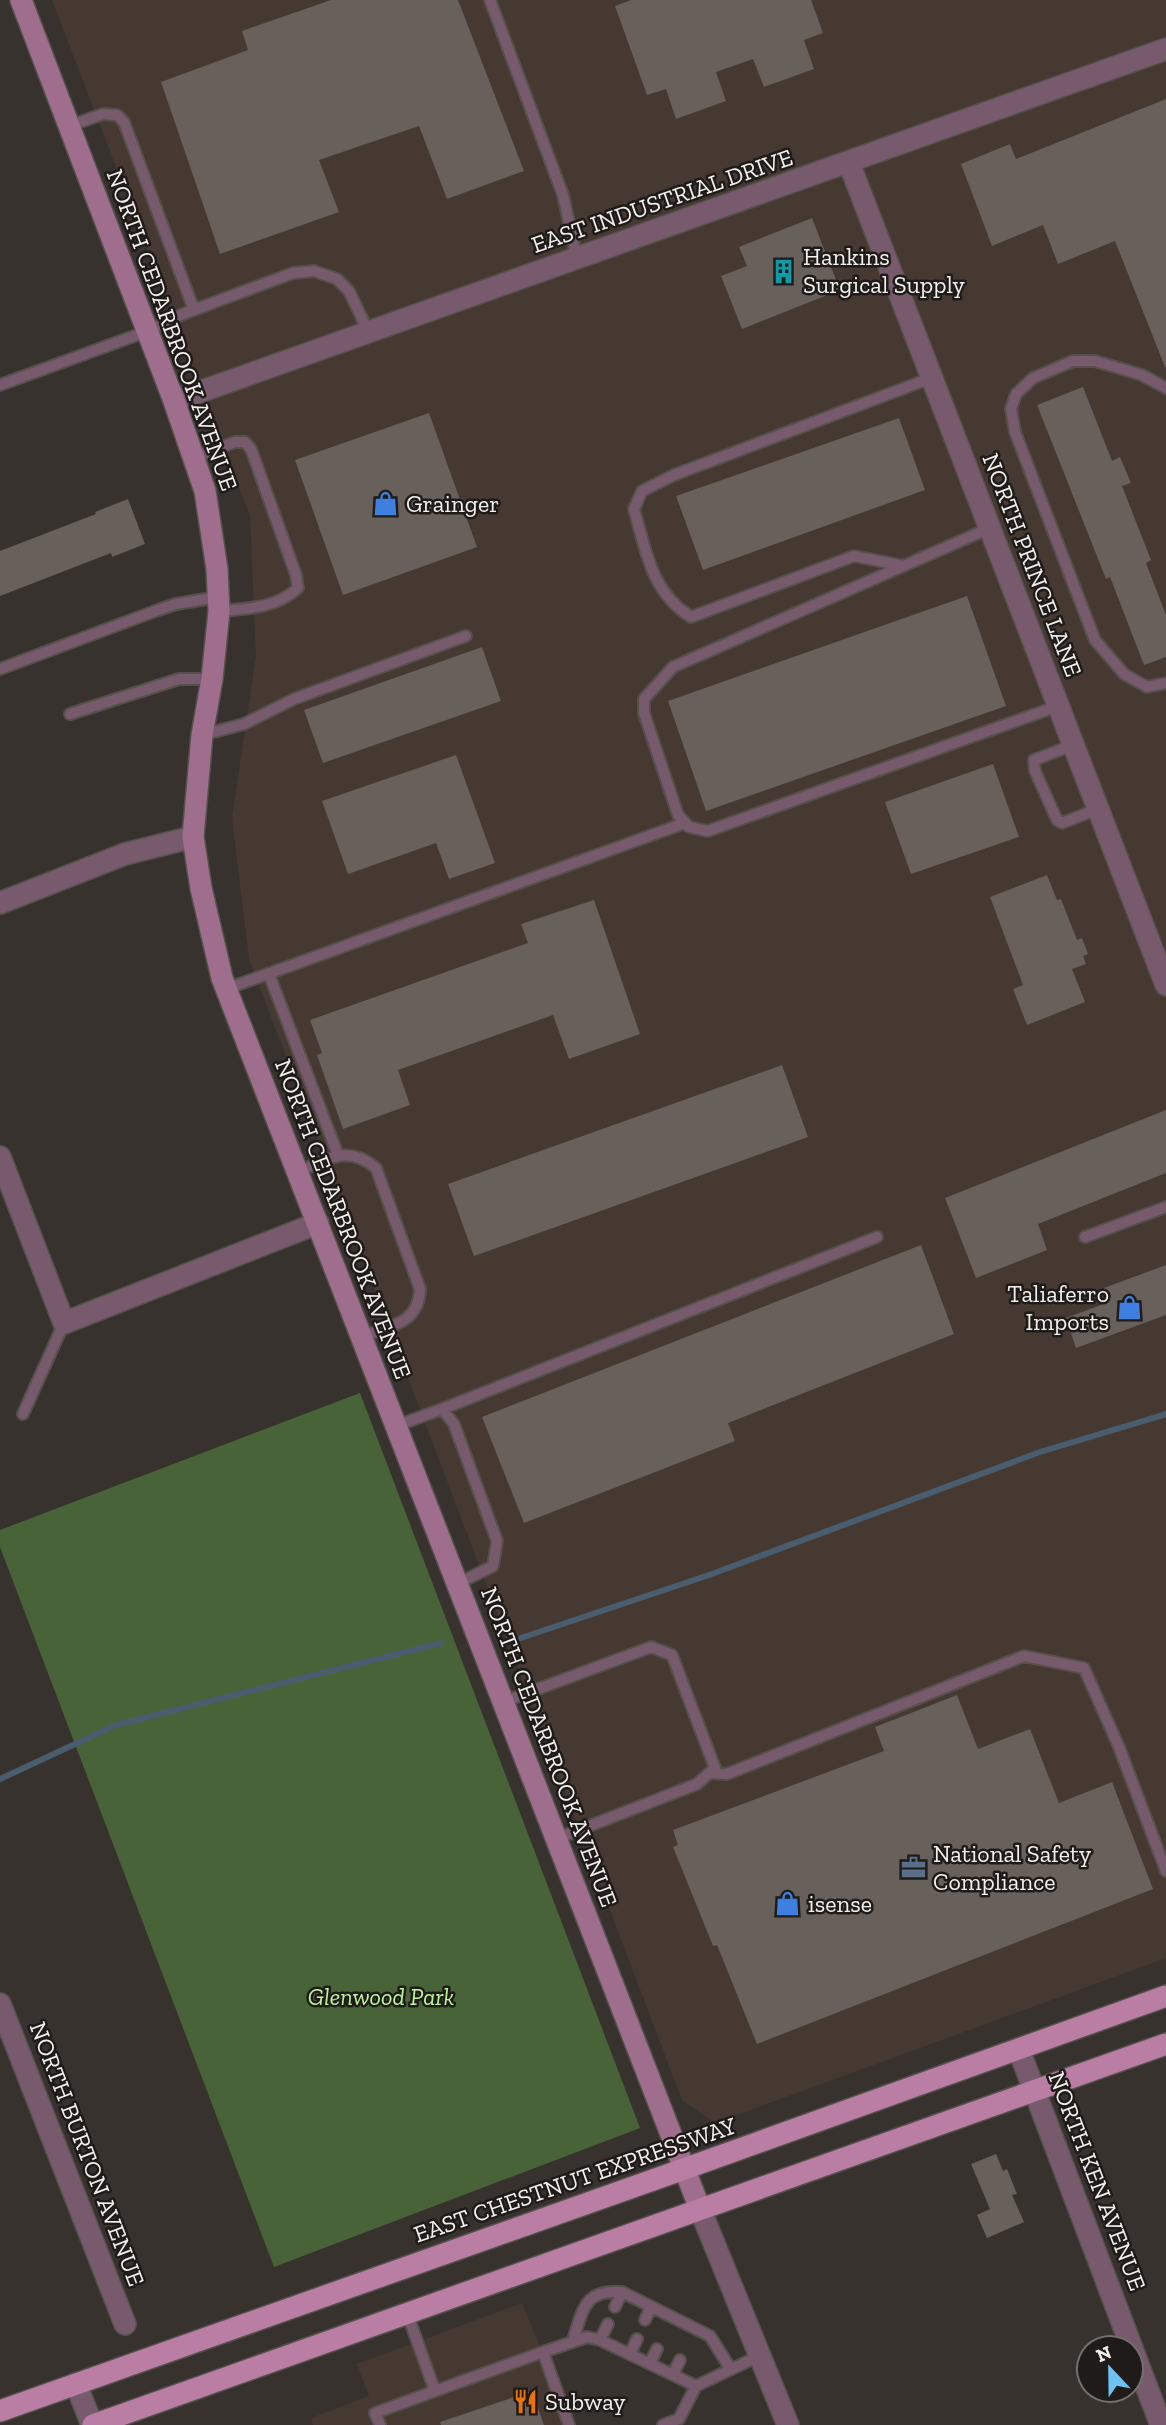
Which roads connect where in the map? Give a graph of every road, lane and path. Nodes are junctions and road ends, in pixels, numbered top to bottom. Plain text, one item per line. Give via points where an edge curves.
1 (21, 0) edge
2 (490, 0) edge
3 (1166, 50) edge
4 (69, 126) junction
5 (849, 163) junction
6 (577, 259) junction
7 (194, 310) junction
8 (148, 331) junction
9 (369, 333) junction
10 (931, 378) junction
11 (0, 385) edge
12 (1166, 388) edge
13 (174, 401) junction
14 (194, 457) junction
15 (990, 528) junction
16 (904, 566) junction
17 (219, 604) junction
18 (466, 636) dead end
19 (0, 668) edge
20 (212, 679) junction
21 (1166, 683) edge
22 (1058, 706) junction
23 (70, 714) dead end
24 (202, 735) junction
25 (1073, 745) junction
26 (1098, 809) junction
27 (685, 823) junction
28 (193, 837) junction
29 (0, 903) edge
30 (269, 974) junction
31 (1166, 985) edge
32 (226, 989) junction
33 (338, 1155) junction
34 (0, 1157) edge
35 (298, 1172) junction
36 (1166, 1207) edge
37 (318, 1223) junction
38 (877, 1237) dead end
39 (1085, 1237) dead end
40 (64, 1323) junction
41 (361, 1337) junction
42 (442, 1409) junction
43 (23, 1414) dead end
44 (396, 1426) junction
45 (457, 1584) junction
46 (503, 1702) junction
47 (710, 1773) junction
48 (556, 1839) junction
49 (1166, 1871) edge
50 (1166, 1996) edge
51 (0, 2004) edge
52 (1166, 2044) edge
53 (1019, 2050) junction
54 (1034, 2090) junction
55 (684, 2169) junction
56 (700, 2209) junction
57 (622, 2292) junction
58 (615, 2307) dead end
59 (651, 2307) junction
60 (407, 2313) junction
61 (672, 2317) junction
62 (645, 2320) dead end
63 (125, 2324) dead end
64 (608, 2324) dead end
65 (695, 2329) junction
66 (666, 2330) dead end
67 (637, 2339) dead end
68 (573, 2340) junction
69 (600, 2340) junction
70 (688, 2340) dead end
71 (657, 2349) dead end
72 (543, 2352) junction
73 (630, 2354) junction
74 (759, 2356) junction
75 (680, 2360) dead end
76 (650, 2363) junction
77 (730, 2368) junction
78 (673, 2374) junction
79 (76, 2384) junction
80 (696, 2386) junction
81 (435, 2391) junction
82 (0, 2411) edge
83 (1158, 2417) edge
84 (93, 2425) edge
85 (380, 2425) edge
86 (569, 2425) edge
87 (663, 2425) edge
88 (788, 2425) edge

1 - 4 street, NORTH CEDARBROOK AVENUE
2 - 6 lane via 563,195
3 - 5 street, EAST INDUSTRIAL DRIVE
4 - 7 lane via 103,114 117,115 124,122
4 - 8 street, NORTH CEDARBROOK AVENUE
5 - 6 street, EAST INDUSTRIAL DRIVE
5 - 10 street, NORTH PRINCE LANE
6 - 9 street, EAST INDUSTRIAL DRIVE
7 - 8 lane
7 - 9 lane via 293,273 314,271 337,279 349,291
8 - 11 lane
8 - 13 street, NORTH CEDARBROOK AVENUE
9 - 13 street, EAST INDUSTRIAL DRIVE
10 - 15 street, NORTH PRINCE LANE
10 - 16 lane via 674,475 642,491 634,509 653,576 674,607 691,617 855,556
12 - 21 lane via 1142,375 1095,361 1073,360 1033,378 1016,394 1010,409 1095,640 1124,674 1147,687
13 - 14 street, NORTH CEDARBROOK AVENUE
14 - 17 street, NORTH CEDARBROOK AVENUE via 213,530
14 - 17 lane via 235,442 251,449 296,575 298,588 289,597 257,608
15 - 16 lane
15 - 22 street, NORTH PRINCE LANE
16 - 27 lane via 673,667 655,685 644,699 644,713 678,815
17 - 19 lane via 176,604
17 - 20 street, NORTH CEDARBROOK AVENUE
18 - 24 lane via 294,699 244,724
20 - 23 lane via 179,679
20 - 24 street, NORTH CEDARBROOK AVENUE
22 - 25 street, NORTH PRINCE LANE
22 - 27 lane via 708,831
24 - 28 street, NORTH CEDARBROOK AVENUE
25 - 26 street, NORTH PRINCE LANE
25 - 26 lane via 1034,760 1035,771 1057,820 1062,823
26 - 31 street, NORTH PRINCE LANE
27 - 30 lane
28 - 29 street via 125,854
28 - 32 street, NORTH CEDARBROOK AVENUE
30 - 32 lane
30 - 33 lane
32 - 35 street, NORTH CEDARBROOK AVENUE
33 - 35 lane
33 - 41 lane via 364,1158 376,1168 420,1289 419,1304 410,1318
34 - 40 street
35 - 37 street, NORTH CEDARBROOK AVENUE
36 - 39 lane
37 - 40 street
37 - 41 street, NORTH CEDARBROOK AVENUE
38 - 42 lane
40 - 43 lane
41 - 44 street, NORTH CEDARBROOK AVENUE
42 - 44 lane
42 - 45 lane via 454,1424 498,1541 493,1566
44 - 45 street, NORTH CEDARBROOK AVENUE
45 - 46 street, NORTH CEDARBROOK AVENUE
46 - 47 lane via 651,1647 673,1655 715,1768
46 - 48 street, NORTH CEDARBROOK AVENUE
47 - 48 lane via 698,1784
47 - 49 lane via 727,1774 1024,1656 1084,1668
48 - 55 street, NORTH CEDARBROOK AVENUE
50 - 53 main road, EAST CHESTNUT EXPRESSWAY
51 - 63 street, NORTH BURTON AVENUE
52 - 54 main road
53 - 54 street, NORTH KEN AVENUE
53 - 55 main road, EAST CHESTNUT EXPRESSWAY
54 - 56 main road
54 - 83 street, NORTH KEN AVENUE
55 - 56 street, NORTH CEDARBROOK AVENUE
55 - 79 main road, EAST CHESTNUT EXPRESSWAY
56 - 60 main road
56 - 74 street, NORTH CEDARBROOK AVENUE
57 - 58 lane
57 - 59 lane
57 - 68 lane via 607,2291 587,2301
59 - 61 lane
59 - 62 lane
60 - 81 lane
60 - 84 main road
61 - 65 lane
61 - 66 lane
64 - 69 lane
65 - 70 lane
65 - 77 lane via 710,2336
67 - 73 lane
68 - 69 lane
68 - 72 lane
69 - 73 lane
71 - 76 lane
72 - 81 lane
72 - 86 lane
73 - 76 lane
74 - 77 lane
74 - 88 street, NORTH CEDARBROOK AVENUE
75 - 78 lane
76 - 78 lane
77 - 80 lane
78 - 80 lane
79 - 82 main road, EAST CHESTNUT EXPRESSWAY
79 - 84 street
80 - 87 lane via 679,2419
81 - 85 lane via 375,2413

